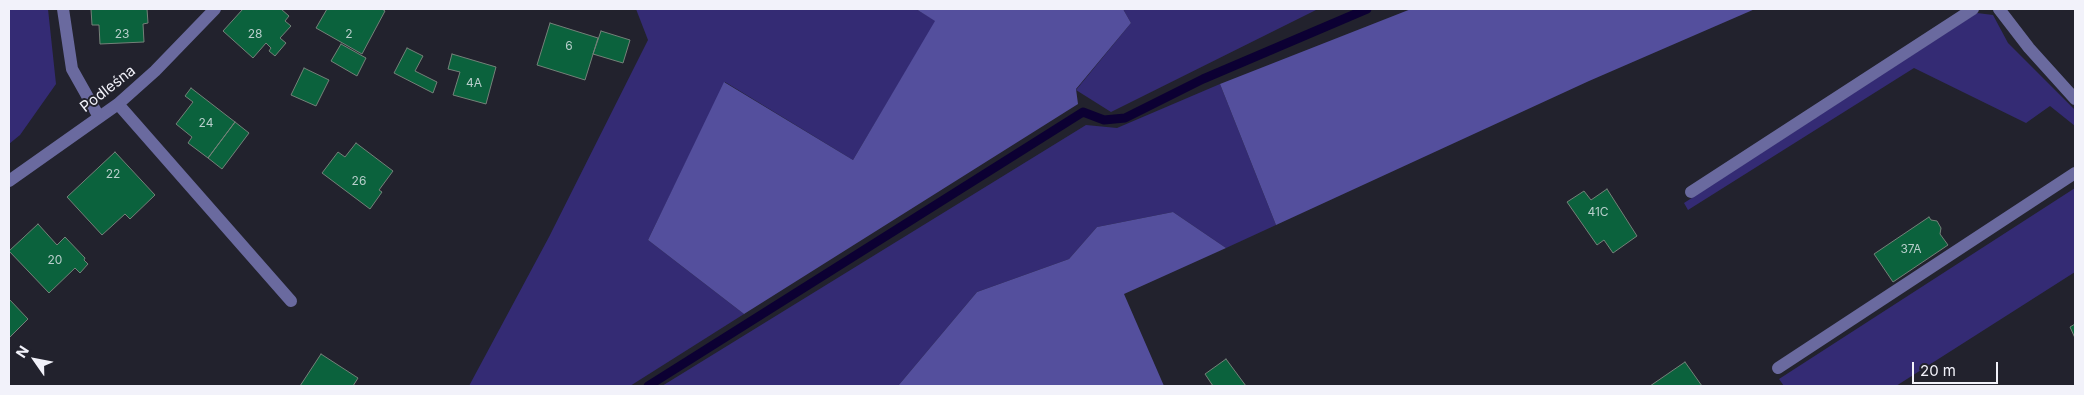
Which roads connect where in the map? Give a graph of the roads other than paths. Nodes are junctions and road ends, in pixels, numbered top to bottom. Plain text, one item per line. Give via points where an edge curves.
1 (63, 9) edge
2 (215, 9) edge
3 (1973, 9) edge
4 (1999, 9) edge
5 (2075, 99) edge
6 (118, 104) junction
7 (99, 117) junction
8 (2075, 173) edge
9 (9, 182) edge
10 (1691, 192) dead end
11 (291, 300) dead end
12 (1778, 368) dead end

1 - 7 street via 72,69
2 - 6 street, Podleśna
3 - 10 street
4 - 5 street
6 - 7 street, Podleśna
6 - 11 street
7 - 9 street, Podleśna
8 - 12 street

